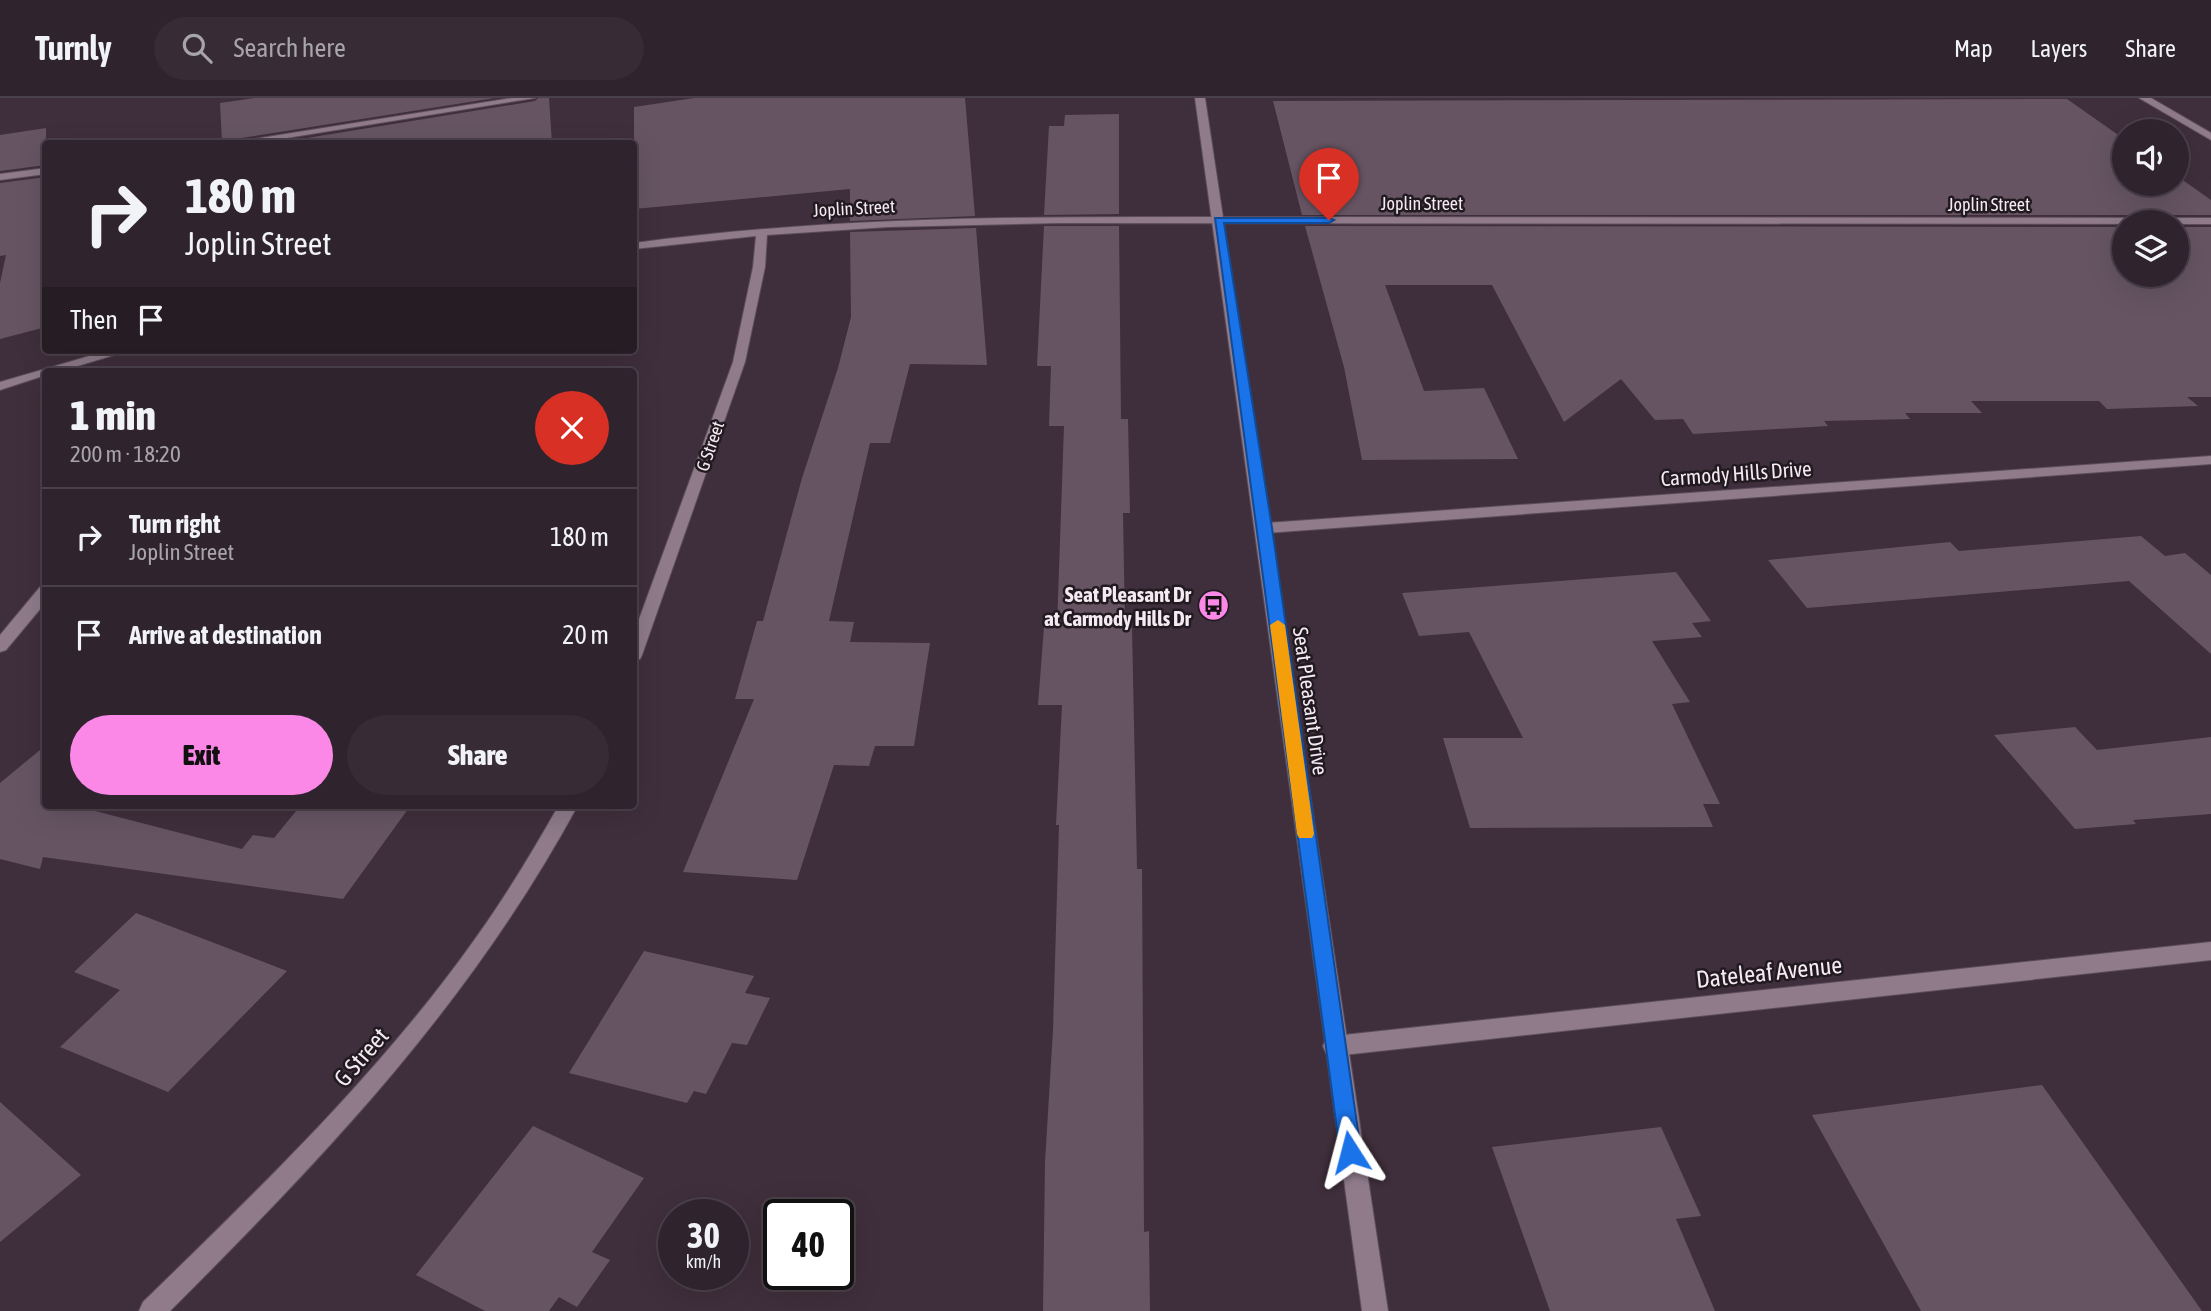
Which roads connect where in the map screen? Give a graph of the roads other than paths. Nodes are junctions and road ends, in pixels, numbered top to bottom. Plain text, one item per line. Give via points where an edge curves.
1 (530, 98) edge
2 (1200, 98) edge
3 (2144, 98) edge
4 (2211, 138) edge
5 (254, 140) edge
6 (42, 172) edge
7 (0, 177) edge
8 (1219, 220) junction
9 (2211, 221) edge
10 (762, 230) junction
11 (637, 246) edge
12 (112, 354) edge
13 (66, 368) edge
14 (42, 372) edge
15 (0, 386) edge
16 (2211, 460) edge
17 (1265, 528) junction
18 (42, 596) edge
19 (0, 646) edge
20 (637, 647) edge
21 (567, 809) edge
22 (2211, 951) edge
23 (1334, 1046) junction
24 (152, 1311) edge
25 (1375, 1311) edge

1 - 5 street
2 - 8 street, Seat Pleasant Drive
3 - 4 street
6 - 7 street
8 - 9 street, Joplin Street
8 - 10 street, Joplin Street
8 - 17 street, Seat Pleasant Drive
10 - 11 street, Joplin Street
10 - 20 street, G Street via 760,267 739,362
12 - 13 street
14 - 15 street
16 - 17 street, Carmody Hills Drive
17 - 23 street, Seat Pleasant Drive
18 - 19 street
21 - 24 street, G Street via 522,889 422,1027 263,1202
22 - 23 street, Dateleaf Avenue
23 - 25 street, Seat Pleasant Drive

